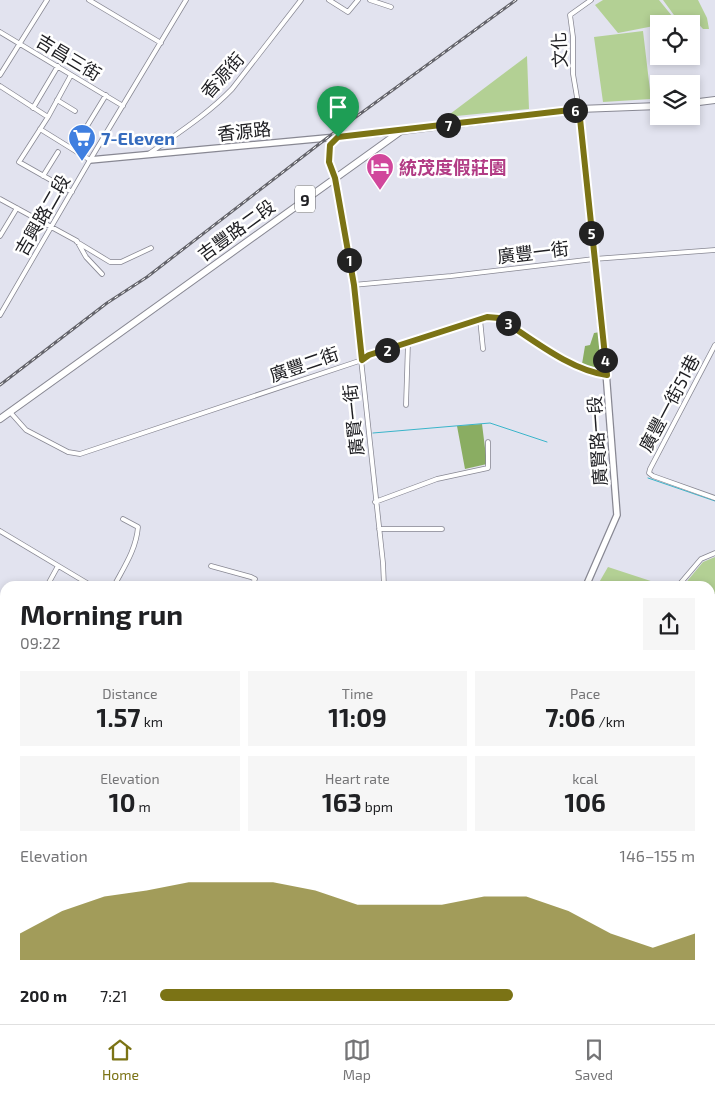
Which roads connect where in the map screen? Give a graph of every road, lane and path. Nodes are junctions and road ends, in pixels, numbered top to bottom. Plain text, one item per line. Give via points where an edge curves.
1 (47, 0) edge
2 (90, 0) edge
3 (186, 0) edge
4 (301, 0) edge
5 (330, 0) edge
6 (358, 0) edge
7 (370, 0) edge
8 (591, 0) edge
9 (391, 7) dead end
10 (0, 32) edge
11 (20, 43) junction
12 (161, 43) junction
13 (58, 66) junction
14 (0, 75) edge
15 (71, 75) junction
16 (0, 86) edge
17 (106, 95) junction
18 (57, 100) junction
19 (715, 100) edge
20 (700, 102) edge
21 (123, 106) junction
22 (650, 106) edge
23 (33, 108) junction
24 (579, 109) junction
25 (75, 111) dead end
26 (48, 117) junction
27 (40, 129) junction
28 (401, 131) junction
29 (338, 137) junction
30 (73, 150) junction
31 (58, 152) dead end
32 (150, 153) junction
33 (90, 160) junction
34 (43, 176) junction
35 (335, 178) junction
36 (72, 192) junction
37 (0, 198) edge
38 (17, 208) junction
39 (51, 226) junction
40 (0, 236) edge
41 (76, 241) junction
42 (151, 248) dead end
43 (715, 250) edge
44 (594, 259) junction
45 (102, 274) dead end
46 (354, 285) junction
47 (0, 315) edge
48 (480, 320) junction
49 (408, 343) junction
50 (715, 345) edge
51 (483, 350) dead end
52 (715, 358) edge
53 (708, 359) junction
54 (362, 360) junction
55 (607, 375) junction
56 (406, 404) dead end
57 (10, 412) junction
58 (0, 418) edge
59 (488, 442) dead end
60 (715, 498) edge
61 (375, 502) junction
62 (123, 519) dead end
63 (379, 529) junction
64 (442, 529) dead end
65 (0, 531) edge
66 (715, 553) edge
67 (58, 566) junction
68 (211, 566) dead end
69 (49, 581) edge
70 (84, 581) edge
71 (117, 581) edge
72 (254, 581) edge
73 (384, 581) edge
74 (588, 581) edge
75 (682, 581) edge

1 - 11 street
2 - 12 street
3 - 12 street, 吉興路二段
4 - 32 street, 香源街 via 214,108
5 - 6 street via 348,12
7 - 9 street
8 - 24 street, 文化 via 570,15 573,74
10 - 11 street, 吉昌三街
11 - 13 street, 吉昌三街
11 - 14 street
12 - 21 street, 吉興路二段
13 - 15 street, 吉昌三街
13 - 23 street
15 - 17 street, 吉昌三街
15 - 18 street
16 - 23 street
17 - 21 street, 吉昌三街
17 - 30 street
18 - 25 street
18 - 26 street
19 - 20 main road
21 - 33 street, 吉興路二段
22 - 24 main road, 吉豐路二段 / 9
23 - 26 street
24 - 28 main road, 吉豐路二段 / 9
24 - 44 street, 廣賢路一段
26 - 27 street
27 - 30 street
27 - 34 street via 19,162
28 - 29 street, 香源路
28 - 35 main road, 吉豐路二段 / 9
29 - 32 street, 香源路
29 - 35 street, 廣賢一街 via 330,145 329,162
30 - 33 street
31 - 34 street
32 - 33 street, 香源路
33 - 36 street, 吉興路二段
34 - 36 street
35 - 46 street, 廣賢一街
35 - 57 main road, 吉豐路二段 / 9
36 - 39 street, 吉興路二段
37 - 38 street
38 - 39 street
38 - 40 street
39 - 41 street
39 - 47 street, 吉興路二段
41 - 42 street via 110,262 121,262
41 - 45 street
43 - 44 street, 廣豐一街
44 - 46 street, 廣豐一街
44 - 55 street, 廣賢路一段
46 - 54 street, 廣賢一街
48 - 49 street, 廣豐二街
48 - 51 street
48 - 55 street, 廣豐二街 via 499,318 572,364
49 - 54 street, 廣豐二街
49 - 56 street
50 - 53 street, 廣豐一街51巷
52 - 53 street
53 - 60 street, 廣豐一街51巷 via 649,473
54 - 57 street, 廣豐二街 via 80,454 68,452 26,430
54 - 61 street, 廣賢一街
55 - 74 street, 廣賢路一段 via 617,514
57 - 58 main road, 吉豐路二段 / 9
59 - 61 street via 488,468 437,479
61 - 63 street, 廣賢一街
62 - 71 street via 138,527 137,537
63 - 64 street
63 - 73 street, 廣賢一街
65 - 67 street
66 - 75 street via 701,559
67 - 69 street
67 - 70 street
68 - 72 street

